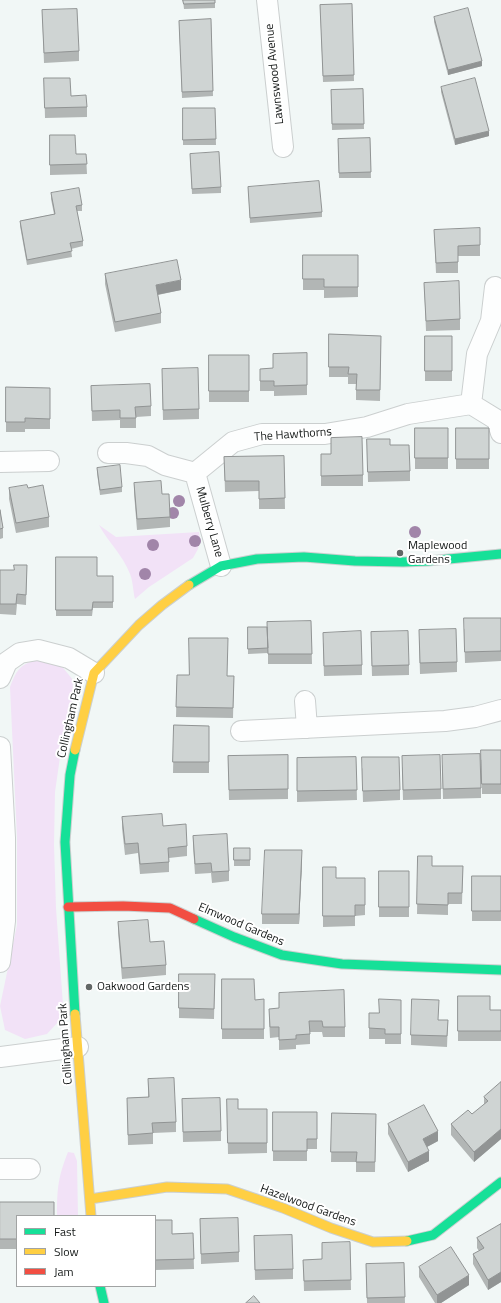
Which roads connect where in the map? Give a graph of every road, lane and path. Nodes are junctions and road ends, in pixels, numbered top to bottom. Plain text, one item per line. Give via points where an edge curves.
1 (267, 0) edge
2 (283, 147) dead end
3 (495, 287) dead end
4 (471, 404) junction
5 (501, 434) edge
6 (108, 453) dead end
7 (49, 460) dead end
8 (0, 462) edge
9 (195, 474) junction
10 (501, 554) edge
11 (221, 566) junction
12 (94, 673) junction
13 (0, 678) edge
14 (305, 701) dead end
15 (501, 710) edge
16 (307, 728) junction
17 (241, 731) dead end
18 (0, 747) edge
19 (68, 907) junction
20 (0, 962) edge
21 (501, 970) edge
22 (78, 1047) junction
23 (0, 1057) edge
24 (0, 1169) edge
25 (30, 1169) dead end
26 (501, 1182) edge
27 (90, 1199) junction
28 (91, 1215) edge
29 (100, 1287) edge
30 (104, 1303) edge

1 - 2 street, Lawnswood Avenue
3 - 4 street via 491,322 477,354
4 - 5 street via 498,420
4 - 9 street, The Hawthorns via 408,414 367,427 325,434 262,434 233,442
6 - 9 street, Mulberry Lane via 148,456 165,465
7 - 8 street
9 - 11 street, Mulberry Lane
10 - 11 street, Collingham Park via 403,562 304,557 257,559
11 - 12 street, Collingham Park via 188,585 162,605 139,625
12 - 13 street via 69,658 38,650 20,653 7,662
12 - 19 street, Collingham Park via 70,782 65,842
14 - 16 street
15 - 16 street via 445,721
16 - 17 street
18 - 20 street via 5,838 5,921
19 - 21 street, Elmwood Gardens via 170,908 282,955 342,964
19 - 22 street, Collingham Park
22 - 23 street
22 - 27 street, Collingham Park
24 - 25 street
26 - 27 street, Hazelwood Gardens via 433,1235 407,1241 373,1242 227,1189 167,1187
27 - 28 street, Collingham Park
29 - 30 street

